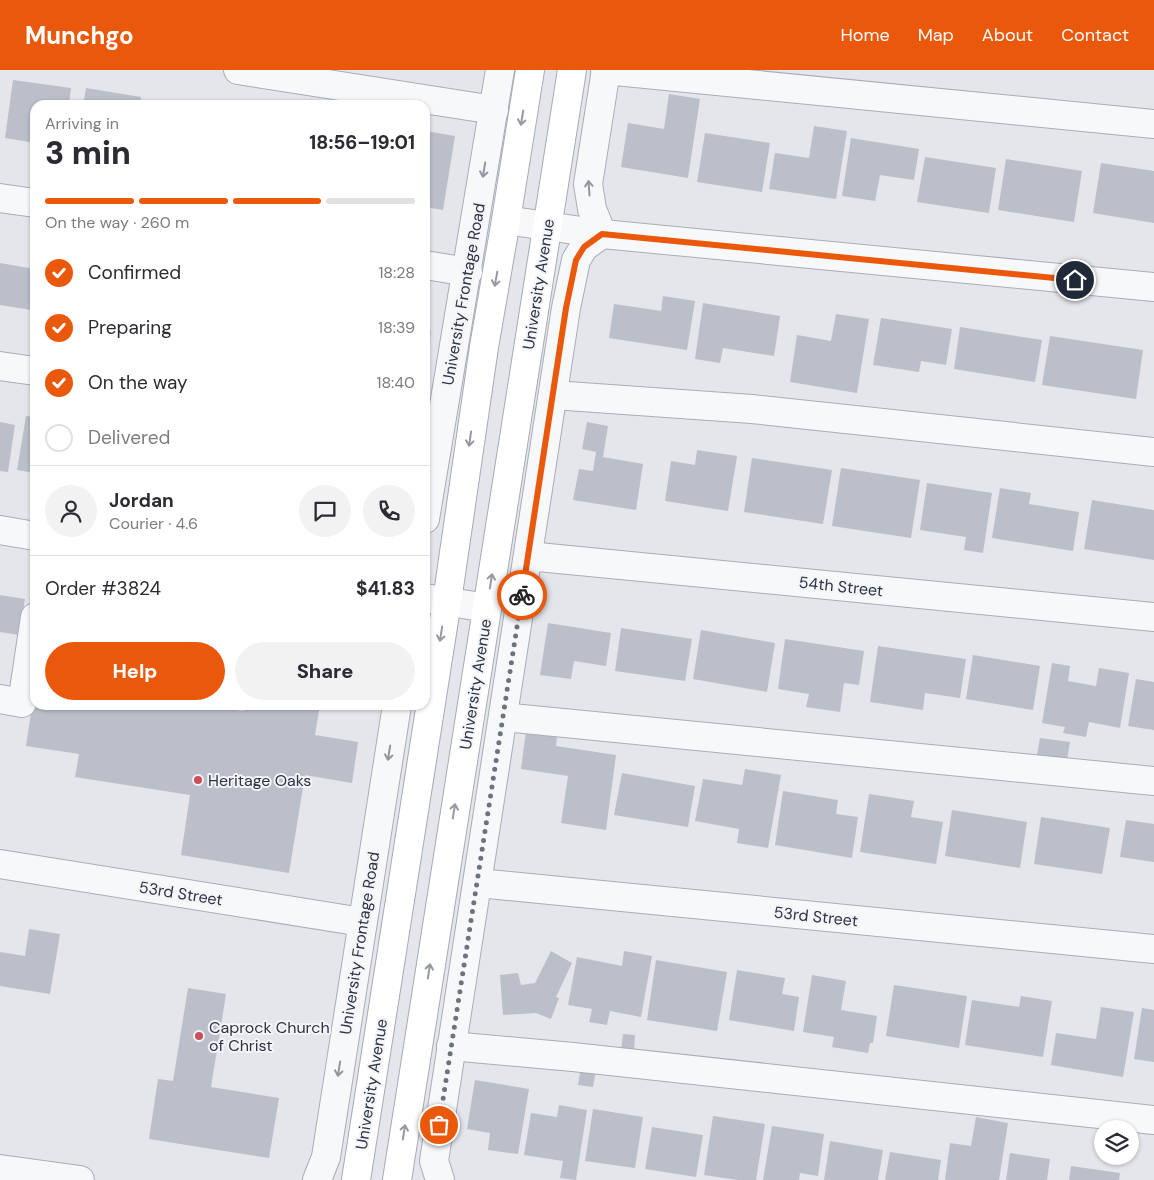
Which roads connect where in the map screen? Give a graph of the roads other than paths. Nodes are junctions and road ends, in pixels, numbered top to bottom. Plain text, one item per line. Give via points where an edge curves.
1 (238, 70) edge
2 (500, 70) edge
3 (530, 70) edge
4 (572, 70) edge
5 (606, 70) edge
6 (494, 110) junction
7 (1154, 124) edge
8 (0, 198) edge
9 (30, 202) edge
10 (506, 220) junction
11 (547, 226) junction
12 (602, 234) junction
13 (430, 266) edge
14 (468, 272) junction
15 (1154, 287) edge
16 (0, 366) edge
17 (30, 370) edge
18 (553, 396) junction
19 (432, 434) edge
20 (1154, 452) edge
21 (430, 458) edge
22 (0, 530) edge
23 (30, 535) edge
24 (528, 556) junction
25 (436, 599) edge
26 (487, 608) junction
27 (1154, 617) edge
28 (430, 645) edge
29 (30, 649) edge
30 (0, 699) edge
31 (396, 710) edge
32 (421, 710) edge
33 (503, 718) junction
34 (1154, 781) edge
35 (0, 864) edge
36 (478, 883) junction
37 (362, 922) junction
38 (1154, 949) edge
39 (350, 1000) junction
40 (451, 1046) junction
41 (371, 1092) junction
42 (1154, 1120) edge
43 (0, 1168) edge
44 (80, 1180) edge
45 (317, 1180) edge
46 (356, 1180) edge
47 (397, 1180) edge
48 (440, 1180) edge

1 - 6 street
2 - 6 street, University Frontage Road
3 -> 10 main road, University Avenue
4 - 11 main road, University Avenue
5 - 7 street
12 -> 5 street via 592,209 588,184
6 -> 14 street, University Frontage Road
8 - 9 street
10 - 11 street
10 -> 25 main road, University Avenue
11 - 12 street
26 -> 11 main road, University Avenue
12 - 15 street
12 - 18 street via 584,247 576,260
13 - 14 street
14 - 19 street, University Frontage Road
16 - 17 street
18 - 20 street via 752,409
18 - 24 street
19 - 21 street, University Frontage Road
22 - 23 street
24 - 27 street, 54th Street
24 - 33 street
25 - 26 street
25 -> 28 main road, University Avenue
47 -> 26 main road, University Avenue
29 - 30 street via 22,703
31 -> 37 street, University Frontage Road
32 -> 41 main road, University Avenue
33 - 34 street
33 - 36 street
35 - 37 street, 53rd Street
36 - 38 street, 53rd Street
36 - 40 street
37 - 39 street, University Frontage Road
39 - 41 street
39 -> 45 street, University Frontage Road via 326,1156
40 - 42 street
40 - 48 street via 434,1161
41 - 46 main road, University Avenue
43 - 44 street

